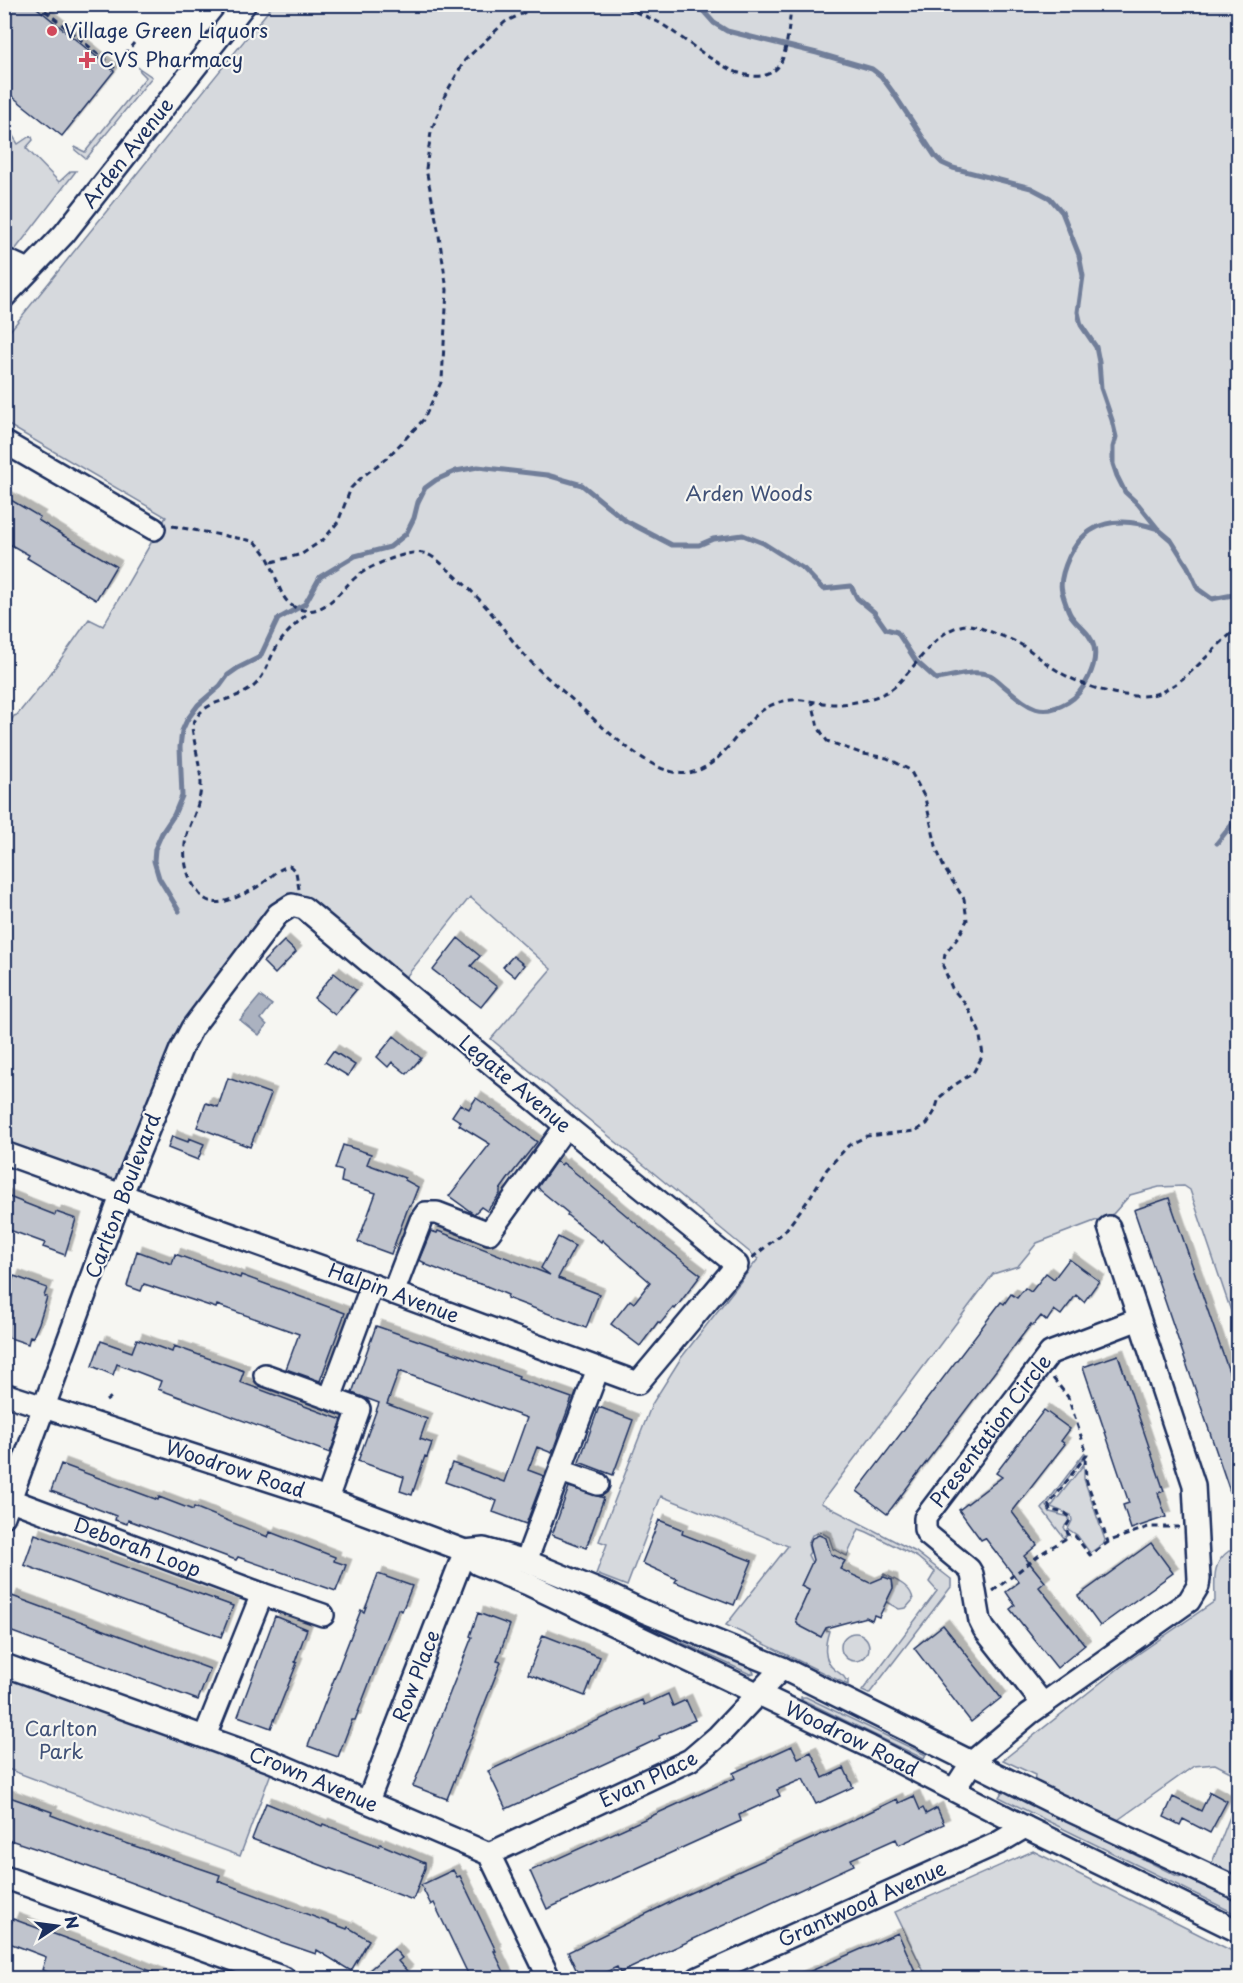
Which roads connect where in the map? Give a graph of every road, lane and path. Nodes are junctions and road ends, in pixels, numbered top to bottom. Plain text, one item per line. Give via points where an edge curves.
1 (38, 4) edge
2 (245, 4) edge
3 (542, 4) edge
4 (616, 4) edge
5 (794, 4) edge
6 (134, 43) dead end
7 (4, 259) edge
8 (28, 270) junction
9 (4, 297) edge
10 (4, 442) edge
11 (154, 529) joint
12 (272, 562) junction
13 (309, 612) junction
14 (1239, 628) edge
15 (812, 701) junction
16 (295, 905) junction
17 (566, 1126) junction
18 (4, 1153) edge
19 (121, 1196) junction
20 (1109, 1227) dead end
21 (744, 1262) junction
22 (372, 1285) junction
23 (393, 1293) junction
24 (1139, 1319) junction
25 (598, 1369) junction
26 (265, 1375) dead end
27 (1052, 1376) dead end
28 (4, 1394) edge
29 (114, 1395) dead end
30 (330, 1398) junction
31 (106, 1401) dead end
32 (45, 1408) junction
33 (1084, 1458) junction
34 (561, 1471) junction
35 (598, 1484) dead end
36 (327, 1499) junction
37 (8, 1508) edge
38 (1180, 1527) dead end
39 (1072, 1535) junction
40 (1108, 1542) junction
41 (465, 1551) junction
42 (526, 1561) junction
43 (992, 1592) dead end
44 (262, 1594) junction
45 (323, 1615) dead end
46 (4, 1665) edge
47 (782, 1668) junction
48 (759, 1695) junction
49 (1043, 1704) junction
50 (205, 1736) junction
51 (972, 1762) junction
52 (954, 1790) junction
53 (368, 1801) junction
54 (1025, 1827) junction
55 (489, 1854) junction
56 (4, 1878) edge
57 (1239, 1889) edge
58 (1239, 1931) edge
59 (284, 1978) edge
60 (549, 1978) edge
61 (698, 1978) edge

1 - 6 path via 114,67
2 - 8 street, Arden Avenue via 64,234
3 - 12 path via 505,22 465,60 445,95 431,132 426,169 447,290 442,380 424,419 351,488 338,522 324,539 302,554
4 - 5 path via 659,23 718,62 747,75 770,73 778,68
7 - 8 street
8 - 9 street, Arden Avenue
10 - 11 street
11 - 12 path via 167,525 254,541
12 - 13 path via 286,600 296,609
13 - 15 path via 327,605 361,573 407,554 425,552 491,612 534,666 617,740 669,772 690,773 714,762 761,710 794,698
13 - 16 path via 282,639 255,685 240,696 205,707 194,720 201,783 185,848 191,882 210,902 233,898 263,883 282,867 290,866 297,872 300,884
14 - 15 path via 1188,673 1150,697 1126,696 1072,678 1019,643 969,624 953,628 930,646 890,691 836,704
15 - 21 path via 818,727 827,741 887,758 910,770 925,798 937,850 964,899 967,920 945,954 943,966 979,1031 983,1055 973,1073 939,1098 927,1124 915,1131 867,1136 849,1145 785,1231
16 - 17 street, Legate Avenue via 304,908
16 - 19 street, Carlton Boulevard via 278,914 192,1028
17 - 21 street, Legate Avenue
17 - 23 street via 489,1233 426,1213
18 - 19 street, Halpin Avenue
19 - 22 street, Halpin Avenue
19 - 32 street, Carlton Boulevard
20 - 24 street
21 - 25 street, Halpin Avenue via 638,1383
22 - 23 street, Halpin Avenue
22 - 30 street
23 - 25 street, Halpin Avenue
24 - 49 street via 1194,1485 1198,1586 1189,1601
24 - 49 street, Presentation Circle via 1050,1353 925,1518 928,1535 969,1569 984,1629
25 - 34 street
26 - 30 street
27 - 33 path via 1068,1397 1087,1454
28 - 32 street, Woodrow Road
29 - 31 path
30 - 36 street via 360,1409
32 - 36 street, Woodrow Road
32 - 37 street, Carlton Boulevard
33 - 39 path via 1049,1504 1050,1510 1070,1517 1066,1528
33 - 40 path via 1086,1479
34 - 35 street
34 - 42 street
36 - 41 street, Woodrow Road
37 - 44 street, Deborah Loop
38 - 40 path via 1151,1527
39 - 40 path via 1088,1554
39 - 43 path
41 - 42 street, Woodrow Road via 484,1549
41 - 48 street, Woodrow Road via 478,1564
41 - 53 street, Row Place
42 - 47 street, Woodrow Road
44 - 45 street, Deborah Loop
44 - 50 street
46 - 50 street, Crown Avenue
47 - 48 street, Evan Place
47 - 51 street, Woodrow Road
48 - 52 street, Woodrow Road
48 - 55 street, Evan Place via 690,1760
49 - 51 street
50 - 53 street, Crown Avenue
51 - 52 street
51 - 57 street, Woodrow Road
52 - 54 street, Woodrow Road
53 - 55 street, Crown Avenue
54 - 58 street, Woodrow Road
54 - 61 street, Grantwood Avenue via 998,1843
55 - 60 street
56 - 59 street

